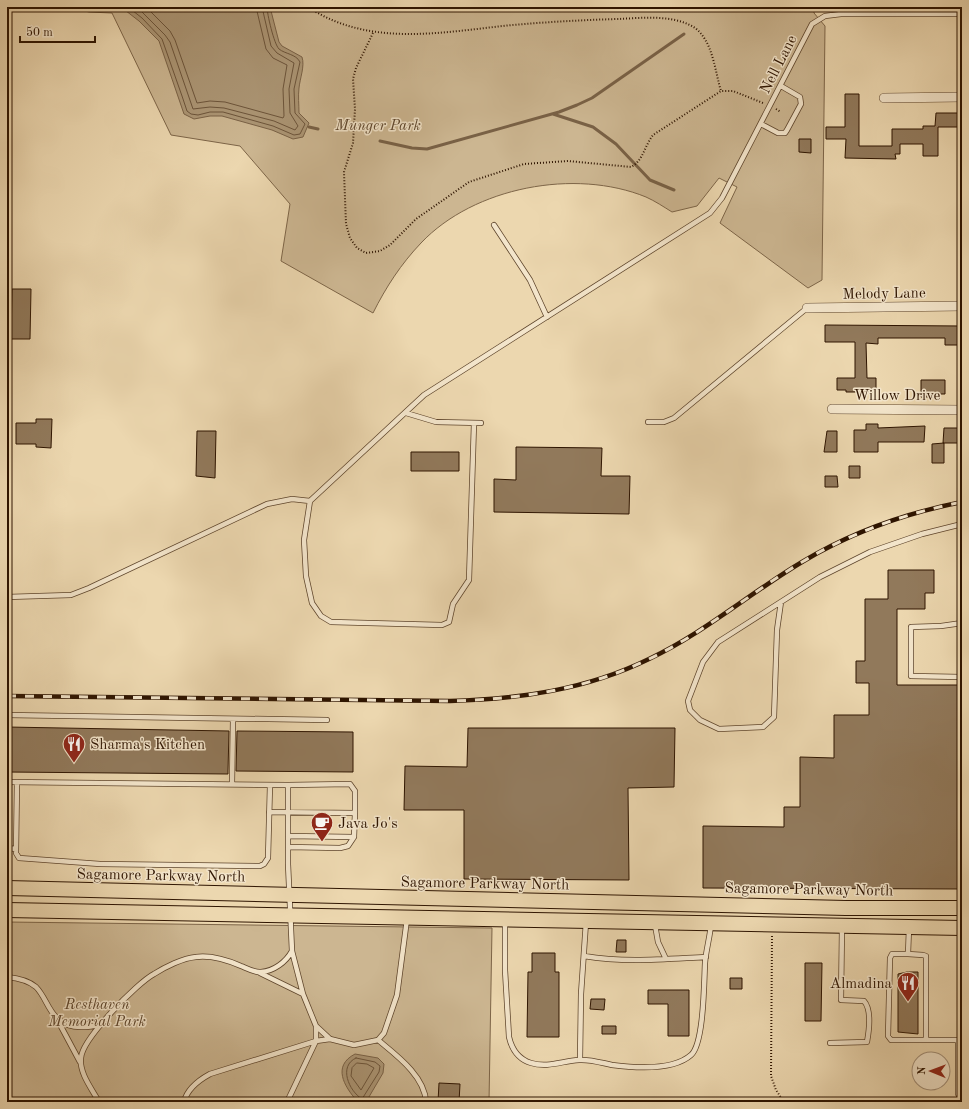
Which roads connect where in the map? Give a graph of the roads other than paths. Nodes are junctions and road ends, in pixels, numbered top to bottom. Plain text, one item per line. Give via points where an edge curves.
1 (962, 14) edge
2 (781, 86) junction
3 (962, 96) edge
4 (884, 98) dead end
5 (761, 124) junction
6 (494, 225) dead end
7 (962, 306) edge
8 (807, 308) joint
9 (547, 317) junction
10 (832, 409) dead end
11 (962, 410) edge
12 (406, 412) junction
13 (648, 422) dead end
14 (474, 423) junction
15 (481, 423) dead end
16 (310, 501) junction
17 (962, 524) edge
18 (7, 597) edge
19 (781, 602) junction
20 (962, 623) edge
21 (962, 677) edge
22 (7, 715) edge
23 (233, 718) junction
24 (327, 720) dead end
25 (7, 782) edge
26 (17, 782) junction
27 (232, 784) junction
28 (270, 785) junction
29 (288, 785) junction
30 (269, 812) junction
31 (287, 812) junction
32 (355, 814) junction
33 (288, 836) junction
34 (354, 837) junction
35 (288, 847) junction
36 (7, 848) edge
37 (16, 848) junction
38 (7, 888) edge
39 (291, 895) junction
40 (962, 908) edge
41 (7, 910) edge
42 (290, 915) junction
43 (407, 917) junction
44 (505, 919) junction
45 (586, 921) junction
46 (655, 922) junction
47 (711, 923) junction
48 (842, 925) junction
49 (909, 927) junction
50 (962, 928) edge
51 (292, 951) junction
52 (908, 954) junction
53 (584, 956) junction
54 (706, 957) junction
55 (666, 959) junction
56 (260, 972) junction
57 (7, 977) edge
58 (304, 994) junction
59 (57, 1018) junction
60 (101, 1024) junction
61 (316, 1026) junction
62 (330, 1039) junction
63 (378, 1040) junction
64 (926, 1040) junction
65 (960, 1040) edge
66 (316, 1041) junction
67 (830, 1043) dead end
68 (580, 1060) junction
69 (81, 1063) junction
70 (962, 1096) edge
71 (99, 1102) edge
72 (184, 1102) edge
73 (288, 1102) edge
74 (426, 1102) edge

1 - 2 lane, Nell Lane via 825,16 812,24
2 - 5 lane, Nell Lane
2 - 5 lane via 800,97 801,104 785,133 778,133
3 - 4 street
5 - 9 lane, Nell Lane via 722,198 710,213
6 - 9 lane via 530,280
7 - 8 street, Melody Lane
8 - 13 lane via 674,418 664,422
9 - 12 lane, Nell Lane via 424,396
10 - 11 street, Willow Drive
12 - 14 lane via 436,422
12 - 16 lane, Nell Lane
14 - 15 lane
14 - 16 lane via 469,580 453,604 449,622 442,625 331,622 321,616 312,603 306,576 304,540
16 - 18 lane via 292,498 267,504 71,595
17 - 19 lane via 922,534 870,552 820,577
19 - 19 lane via 718,642 703,662 688,701 690,710 700,720 719,729 763,727 774,717 777,630
20 - 21 lane via 911,626 911,676
22 - 23 lane
23 - 24 lane
23 - 27 lane
25 - 26 lane
26 - 27 lane
26 - 37 lane
27 - 28 lane
28 - 29 lane
28 - 30 lane
29 - 31 lane
29 - 32 lane via 350,784 355,791
30 - 31 lane
30 - 37 lane via 268,858 260,866 100,864 22,859 17,856
31 - 32 lane
31 - 33 lane
32 - 34 lane
33 - 34 lane
33 - 35 lane
34 - 35 lane via 348,846 340,848
35 - 39 lane
36 - 37 lane
38 - 39 main road, Sagamore Parkway North
39 - 40 main road, Sagamore Parkway North via 838,908
39 - 42 lane
41 - 42 main road
42 - 43 main road
42 - 51 lane
43 - 44 main road
43 - 63 lane via 397,995 384,1033
44 - 45 main road
44 - 68 lane via 504,970 508,1037 511,1048 530,1063 547,1066
45 - 46 main road
45 - 53 lane
46 - 47 main road
46 - 55 lane via 658,942
47 - 48 main road
47 - 54 lane
48 - 49 main road
48 - 67 lane via 841,1000 864,1001 867,1005 869,1030 867,1042
49 - 50 main road
49 - 52 lane
51 - 56 lane via 283,964
51 - 58 lane
52 - 64 lane via 926,956
52 - 64 lane via 892,954 890,958 888,1036 891,1040
53 - 55 lane via 607,960
53 - 68 lane
54 - 55 lane
54 - 68 lane via 701,1027 692,1055 672,1066 655,1067 617,1066
56 - 58 lane
56 - 60 lane via 226,960 196,957 153,974 137,986
57 - 59 lane via 22,979 35,987
58 - 61 lane
59 - 60 lane via 79,1028
59 - 69 lane
60 - 69 lane via 84,1046
61 - 62 lane
61 - 66 lane
62 - 63 lane via 354,1045
62 - 66 lane
63 - 74 lane via 420,1082
64 - 65 lane
65 - 70 lane via 958,1094
66 - 72 lane via 210,1074 200,1080 185,1096
66 - 73 lane
69 - 71 lane

